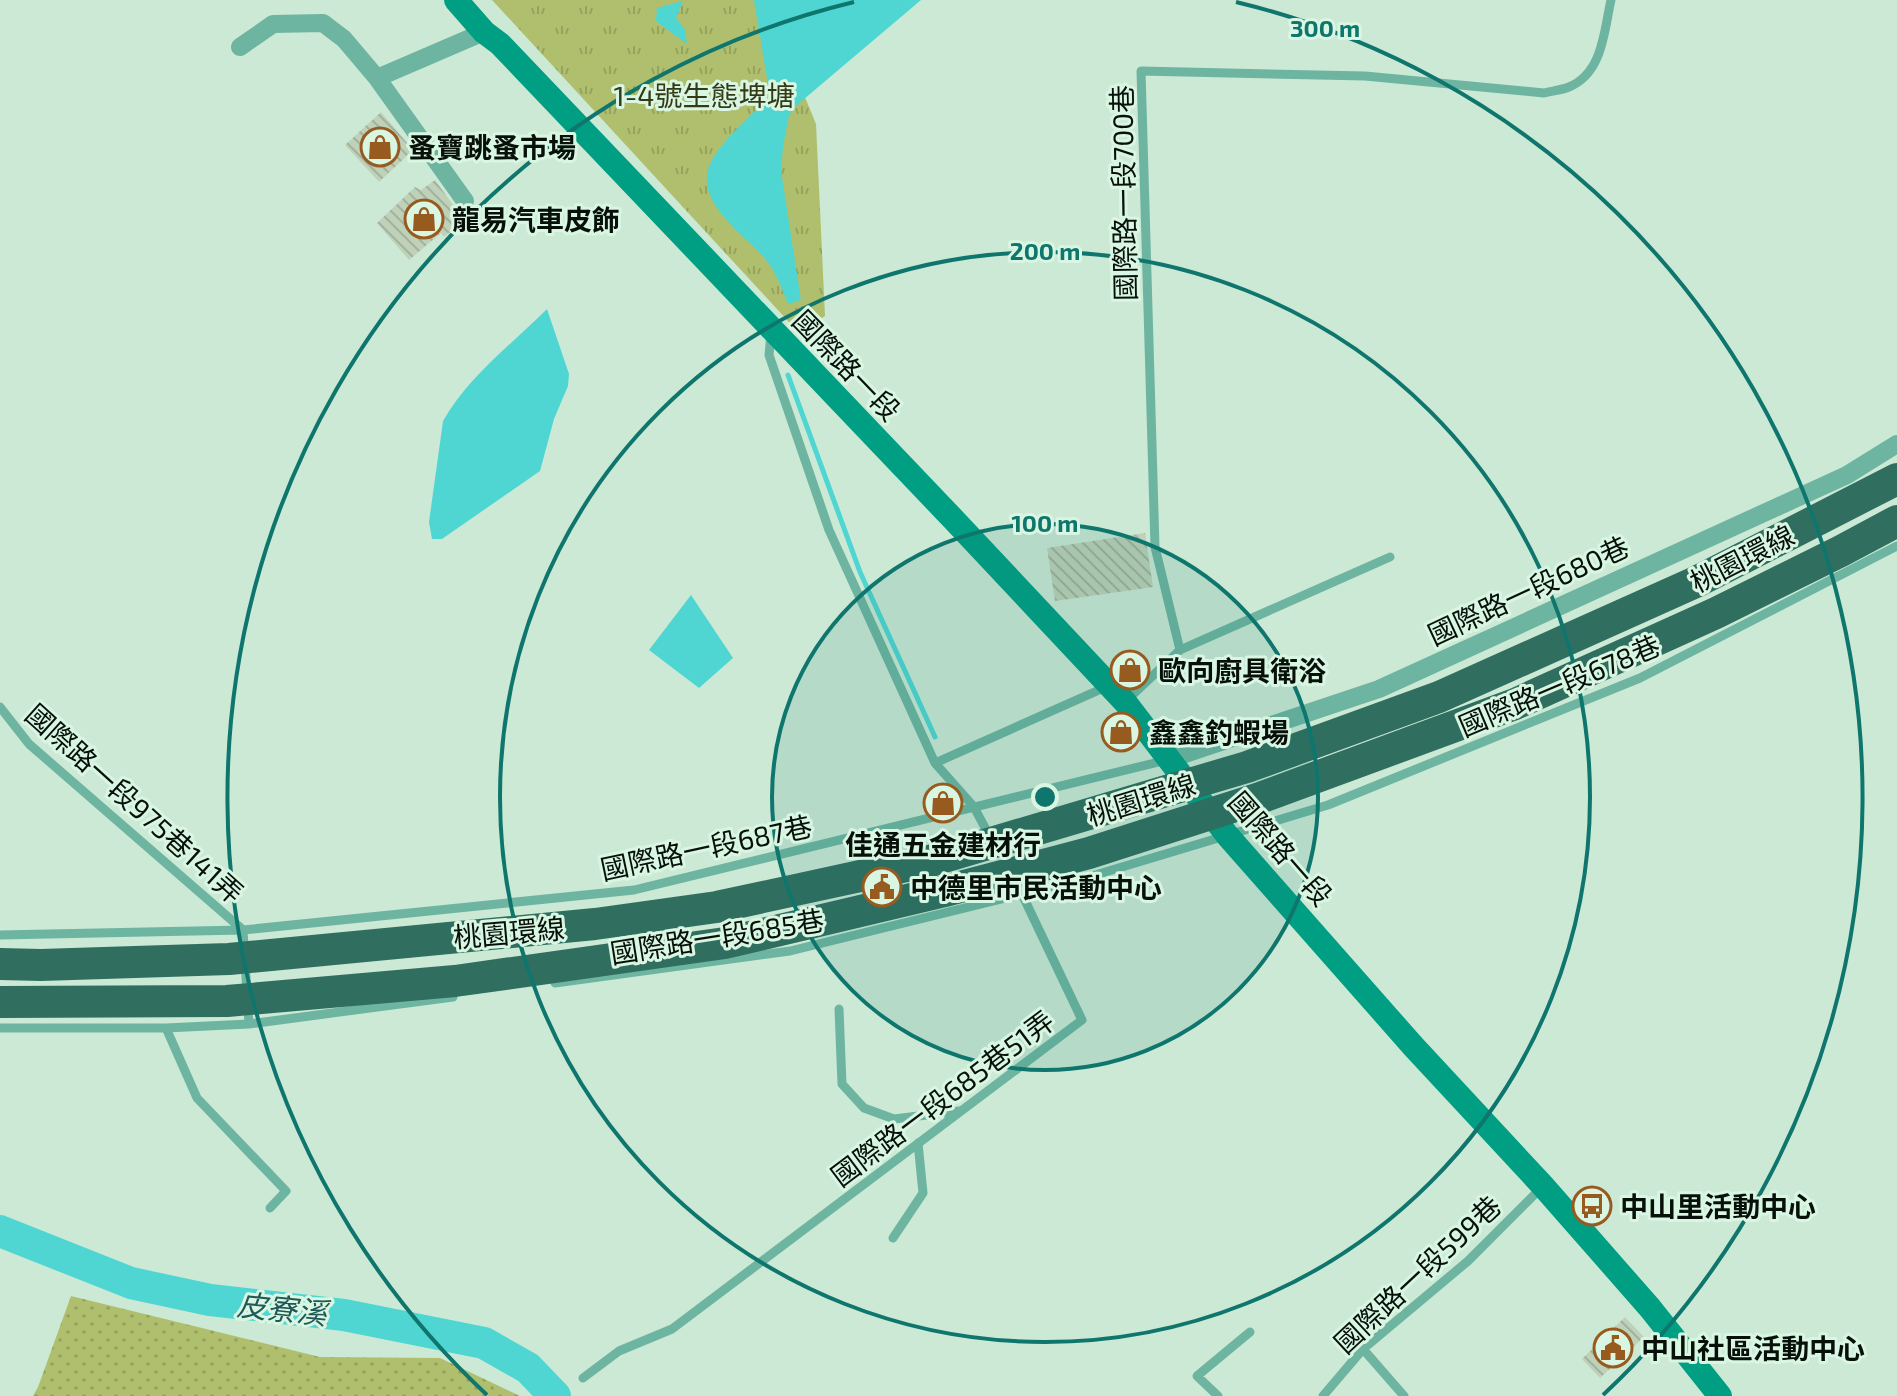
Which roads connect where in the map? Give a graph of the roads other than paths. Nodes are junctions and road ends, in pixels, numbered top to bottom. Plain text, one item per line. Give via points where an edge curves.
1 (456, 0) edge
2 (1611, 0) edge
3 (484, 32) junction
4 (240, 47) dead end
5 (377, 78) junction
6 (465, 201) dead end
7 (771, 328) junction
8 (1897, 444) edge
9 (1897, 479) edge
10 (1897, 521) edge
11 (1897, 546) edge
12 (1390, 557) dead end
13 (1180, 650) junction
14 (1117, 694) junction
15 (0, 707) edge
16 (1170, 759) junction
17 (935, 763) junction
18 (974, 807) junction
19 (1227, 835) junction
20 (1001, 857) dead end
21 (1008, 869) dead end
22 (1022, 894) junction
23 (243, 930) junction
24 (0, 935) edge
25 (0, 964) edge
26 (543, 985) dead end
27 (466, 995) dead end
28 (0, 1002) edge
29 (839, 1009) dead end
30 (249, 1024) junction
31 (0, 1028) edge
32 (166, 1028) junction
33 (963, 1110) junction
34 (918, 1143) junction
35 (1543, 1186) junction
36 (270, 1208) dead end
37 (893, 1238) dead end
38 (1250, 1332) dead end
39 (1363, 1349) junction
40 (583, 1378) dead end
41 (1218, 1396) edge
42 (1323, 1396) edge
43 (1404, 1396) edge
44 (1720, 1396) edge

1 - 3 street, 國際路一段
2 - 13 lane, 國際路一段700巷 via 1598,59 1587,76 1544,93 1365,76 1141,71 1155,547
3 - 5 street
3 - 7 street, 國際路一段
4 - 5 street via 273,24 323,23
5 - 6 street
7 - 14 street, 國際路一段
7 - 17 lane via 769,355 829,530
8 - 16 street, 國際路一段680巷 via 1847,475 1379,689
9 - 25 highway, 桃園環線, bridge via 1698,581 1439,697 1247,767 934,860 717,907 595,924 229,959
10 - 28 highway, 桃園環線, bridge via 1716,613 1515,704 1257,799 1089,853 945,891 725,943 455,981 227,1001
11 - 19 lane, 國際路一段678巷 via 1640,678 1328,805
12 - 13 lane
13 - 14 lane
14 - 16 street, 國際路一段
14 - 17 lane
15 - 23 lane, 國際路一段975巷141弄 via 29,744
16 - 18 lane, 國際路一段687巷
16 - 19 street, 國際路一段
17 - 18 lane
18 - 20 lane
18 - 23 lane, 國際路一段687巷 via 634,890
19 - 22 lane, 國際路一段685巷
19 - 35 street, 國際路一段
21 - 22 lane, 國際路一段685巷51弄
22 - 26 lane, 國際路一段685巷 via 790,951
22 - 33 lane, 國際路一段685巷51弄 via 1082,1020
23 - 24 lane, 國際路一段687巷
23 - 30 lane
27 - 30 lane
29 - 33 lane via 842,1084 864,1108 894,1119
30 - 32 lane
31 - 32 lane
32 - 36 lane via 197,1098 286,1191
33 - 34 lane, 國際路一段685巷51弄
34 - 37 lane via 923,1193
34 - 40 lane, 國際路一段685巷51弄 via 672,1329 619,1351
35 - 39 lane, 國際路一段599巷 via 1468,1261
35 - 44 street, 國際路一段
38 - 41 lane via 1197,1376
39 - 42 lane, 國際路一段599巷
39 - 43 lane

